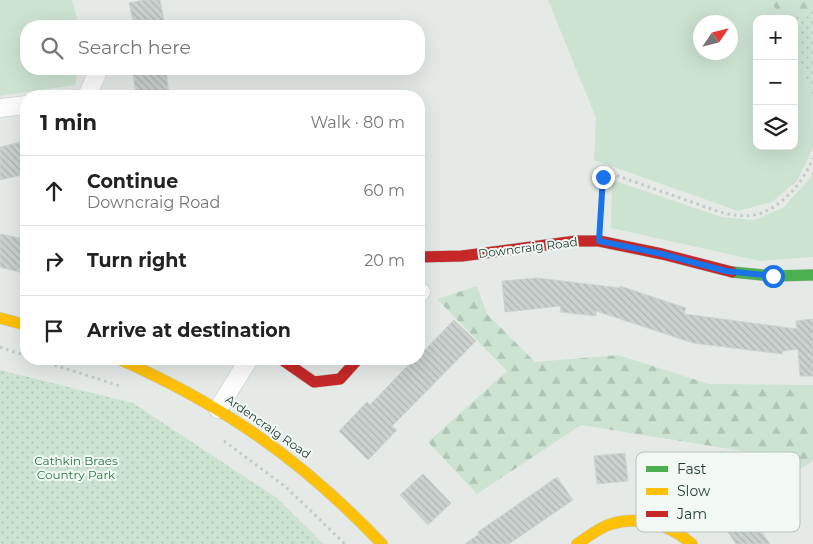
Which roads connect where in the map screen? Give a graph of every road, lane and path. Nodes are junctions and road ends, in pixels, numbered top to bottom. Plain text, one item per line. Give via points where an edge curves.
1 (96, 75) edge
2 (90, 90) edge
3 (20, 106) edge
4 (0, 108) edge
5 (813, 158) edge
6 (599, 241) junction
7 (425, 257) edge
8 (813, 275) edge
9 (0, 318) edge
10 (20, 323) edge
11 (0, 347) edge
12 (20, 354) edge
13 (55, 365) edge
14 (133, 365) edge
15 (246, 365) edge
16 (290, 365) edge
17 (353, 365) edge
18 (128, 388) dead end
19 (218, 409) junction
20 (218, 437) dead end
21 (636, 519) edge
22 (677, 532) edge
23 (346, 544) edge
24 (382, 544) edge
25 (578, 544) edge
26 (692, 544) edge

1 - 2 street
3 - 4 street
5 - 6 path via 798,185 774,207 754,215 729,214 610,173 603,177
6 - 7 street, Downcraig Road via 576,241 462,256
6 - 8 street, Downcraig Road via 726,271 773,276
9 - 10 street
11 - 12 path
13 - 18 path
14 - 19 street, Ardencraig Road
15 - 19 street
16 - 17 street via 314,382 340,379
19 - 24 street, Ardencraig Road via 302,467
20 - 23 path via 286,487
21 - 25 street via 600,528
22 - 26 street

